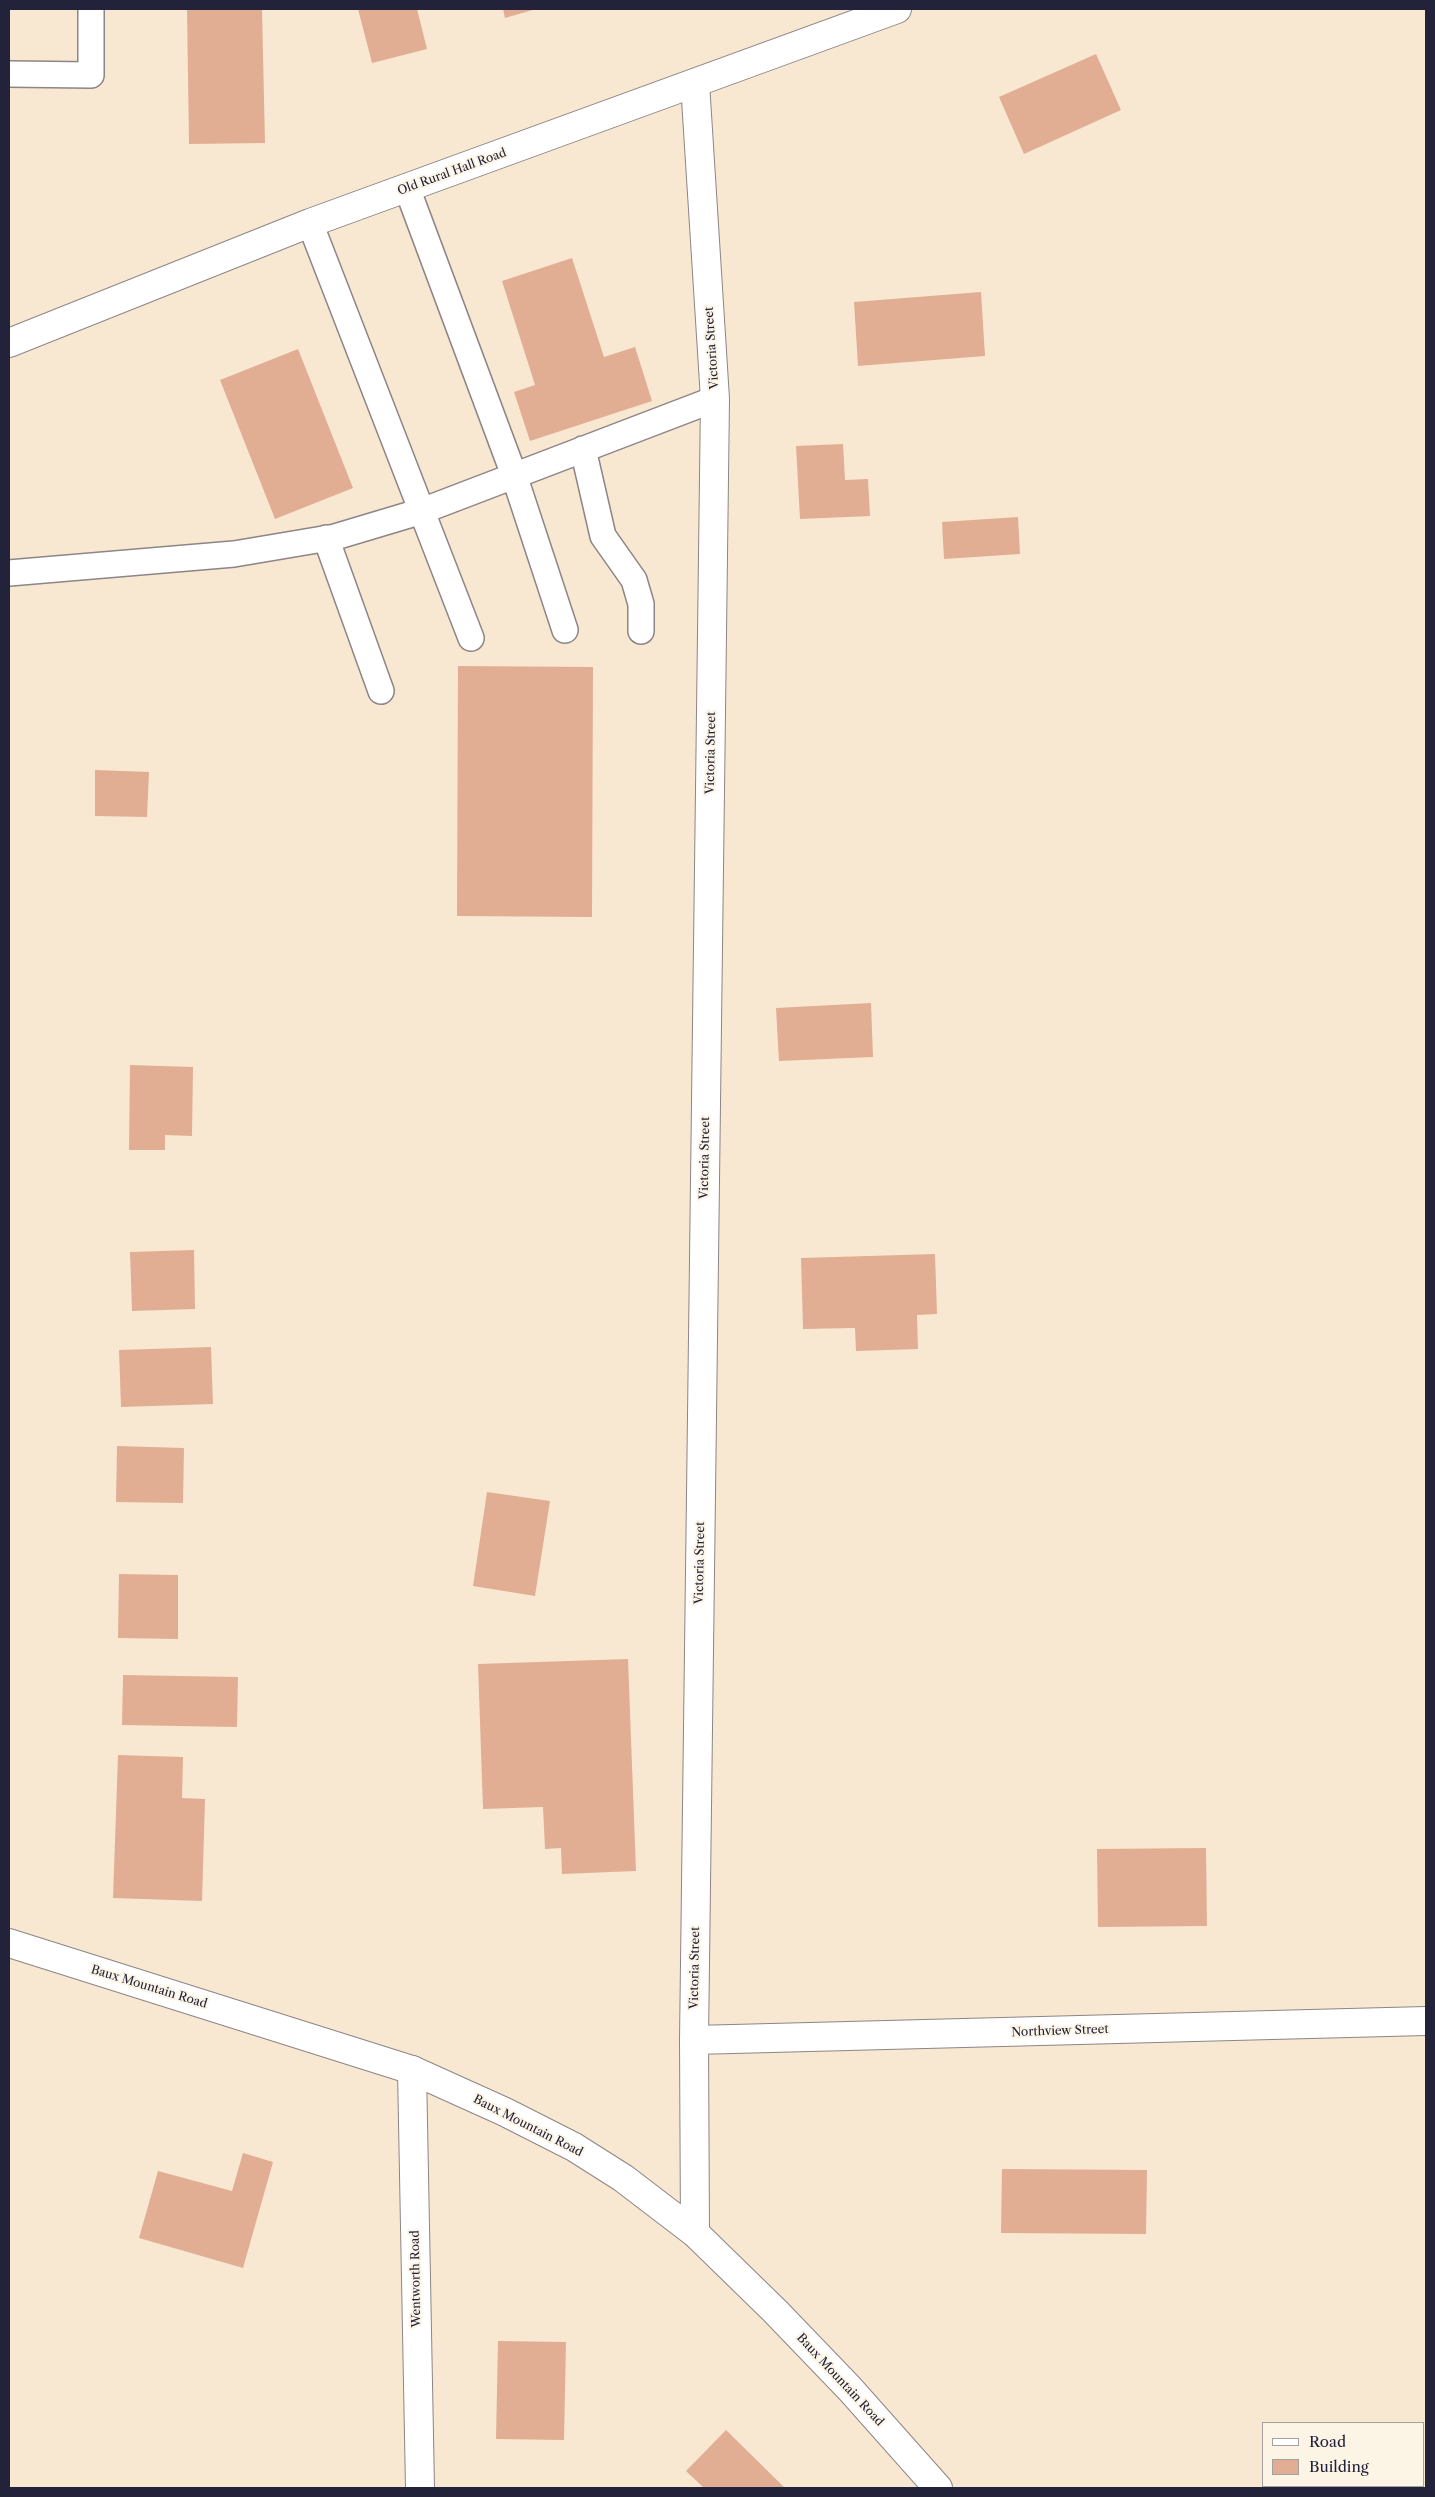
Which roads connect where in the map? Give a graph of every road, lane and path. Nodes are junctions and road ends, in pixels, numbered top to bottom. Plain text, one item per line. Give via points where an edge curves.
1 (91, 9) edge
2 (898, 9) edge
3 (9, 74) edge
4 (695, 83) junction
5 (407, 188) junction
6 (310, 223) junction
7 (9, 343) edge
8 (715, 399) junction
9 (583, 449) junction
10 (514, 475) junction
11 (422, 510) junction
12 (326, 538) junction
13 (9, 573) edge
14 (566, 630) dead end
15 (641, 631) dead end
16 (471, 638) dead end
17 (380, 691) dead end
18 (9, 1943) edge
19 (1426, 2021) edge
20 (694, 2040) junction
21 (412, 2070) junction
22 (695, 2233) junction
23 (420, 2488) edge
24 (938, 2488) edge

1 - 3 lane via 92,75
2 - 4 street, Old Rural Hall Road
4 - 5 street, Old Rural Hall Road
4 - 8 street, Victoria Street
5 - 6 street, Old Rural Hall Road
5 - 10 lane
6 - 7 street, Old Rural Hall Road
6 - 11 lane
8 - 9 lane
8 - 20 street, Victoria Street
9 - 10 lane
9 - 15 lane via 603,536 634,580 641,604
10 - 11 lane
10 - 14 lane
11 - 12 lane
11 - 16 lane
12 - 13 lane via 234,554
12 - 17 lane
18 - 21 street, Baux Mountain Road
19 - 20 street, Northview Street
20 - 22 street, Victoria Street
21 - 22 street, Baux Mountain Road via 574,2147 624,2178
21 - 23 street, Wentworth Road
22 - 24 street, Baux Mountain Road via 775,2311

